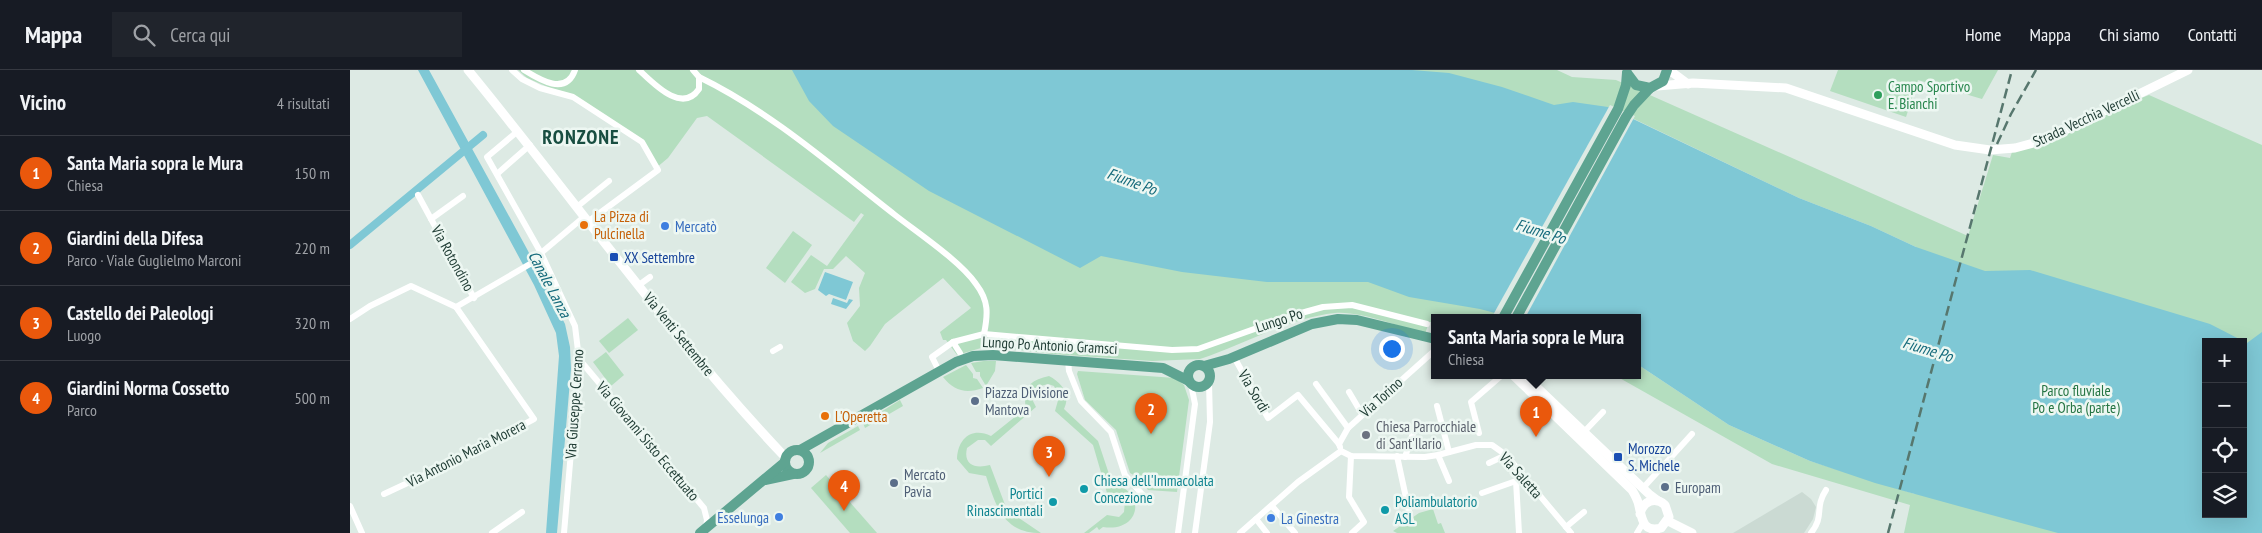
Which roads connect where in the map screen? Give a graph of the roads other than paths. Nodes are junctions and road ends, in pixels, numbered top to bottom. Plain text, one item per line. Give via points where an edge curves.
1 (468, 70) edge
2 (512, 70) edge
3 (524, 70) edge
4 (575, 70) edge
5 (639, 70) edge
6 (693, 70) edge
7 (1668, 70) edge
8 (2188, 70) edge
9 (1627, 72) edge
10 (699, 77) junction
11 (1688, 84) junction
12 (1650, 90) junction
13 (518, 131) junction
14 (530, 145) junction
15 (496, 174) junction
16 (609, 181) dead end
17 (418, 195) dead end
18 (463, 196) dead end
19 (578, 206) junction
20 (587, 218) junction
21 (431, 219) junction
22 (540, 257) junction
23 (650, 277) dead end
24 (639, 285) junction
25 (474, 298) junction
26 (456, 306) junction
27 (1505, 314) edge
28 (1518, 314) edge
29 (350, 318) edge
30 (1427, 324) dead end
31 (1401, 332) junction
32 (984, 334) junction
33 (1431, 338) edge
34 (953, 342) junction
35 (1431, 345) edge
36 (780, 347) dead end
37 (773, 351) dead end
38 (960, 353) dead end
39 (1431, 354) edge
40 (1231, 358) junction
41 (579, 359) junction
42 (1068, 360) junction
43 (1204, 366) junction
44 (1191, 368) junction
45 (1169, 370) junction
46 (940, 371) junction
47 (1498, 379) edge
48 (1517, 379) edge
49 (1528, 379) edge
50 (1209, 380) junction
51 (1189, 382) junction
52 (1316, 384) dead end
53 (1348, 392) dead end
54 (1437, 406) dead end
55 (1603, 412) dead end
56 (1362, 414) junction
57 (1348, 428) junction
58 (1584, 432) junction
59 (1413, 433) dead end
60 (829, 434) junction
61 (1692, 434) dead end
62 (1481, 439) junction
63 (1340, 448) junction
64 (800, 450) junction
65 (1449, 452) junction
66 (1438, 455) junction
67 (1351, 456) junction
68 (1397, 456) junction
69 (1506, 456) junction
70 (1405, 457) junction
71 (809, 459) junction
72 (785, 460) junction
73 (1489, 463) dead end
74 (793, 474) junction
75 (1524, 478) junction
76 (764, 480) junction
77 (1449, 481) dead end
78 (1516, 481) junction
79 (1643, 488) junction
80 (1826, 490) dead end
81 (1482, 493) dead end
82 (384, 494) dead end
83 (1658, 500) junction
84 (1149, 502) dead end
85 (350, 506) edge
86 (1272, 506) junction
87 (522, 512) dead end
88 (1584, 512) dead end
89 (1640, 514) junction
90 (1256, 519) junction
91 (1411, 521) dead end
92 (1668, 521) junction
93 (1643, 523) junction
94 (1566, 527) junction
95 (703, 530) edge
96 (1652, 531) edge
97 (362, 533) edge
98 (492, 533) edge
99 (564, 533) edge
100 (1178, 533) edge
101 (1195, 533) edge
102 (1240, 533) edge
103 (1267, 533) edge
104 (1295, 533) edge
105 (1352, 533) edge
106 (1520, 533) edge
107 (1571, 533) edge
108 (1636, 533) edge
109 (1692, 533) edge
110 (1811, 533) edge

1 - 13 main road, Via Venti Settembre
2 - 20 street, Via Rotondino via 540,88 573,97 642,142 658,170
3 - 4 street via 544,82 558,85 568,82
5 - 10 street via 672,97 685,100 699,89
6 - 10 street
7 - 11 main road
7 - 12 main road via 1663,81
8 - 11 main road, Strada Vecchia Vercelli via 2045,140 2015,148 1990,150 1956,146 1786,88
9 - 12 main road via 1636,85
9 - 27 main road via 1618,109
10 - 32 street via 760,112 967,273 984,298 988,316
11 - 12 main road, Strada Vecchia Vercelli
12 - 28 main road via 1626,118
13 - 14 main road, Via Venti Settembre
13 - 15 street, Via Giuseppe Cerrano via 487,157
14 - 15 street
14 - 19 main road, Via Venti Settembre
15 - 22 street, Via Giuseppe Cerrano
16 - 19 street
17 - 21 street, Via Rotondino
18 - 21 street, Via Rotondino
19 - 20 main road, Via Venti Settembre
20 - 22 street, Via Rotondino
20 - 24 main road, Via Venti Settembre
21 - 25 street, Via Rotondino
22 - 25 street, Via Rotondino
22 - 41 street, Via Giuseppe Cerrano via 575,326
23 - 24 street
24 - 72 main road, Via Venti Settembre
25 - 26 street, Via Rotondino
26 - 29 street, Via Rotondino via 411,286
26 - 82 street, Via Antonio Maria Morera via 534,419
30 - 32 street, Lungo Po via 1342,305 1294,315 1198,349 1132,349
31 - 33 main road
31 - 35 main road
31 - 40 main road via 1338,318 1312,324
32 - 34 street, Lungo Po
34 - 38 street
34 - 46 street, Lungo Po via 932,357
36 - 37 street
39 - 56 street, Via Torino
40 - 43 main road
40 - 50 main road
40 - 63 street, Via Sordi via 1268,418 1298,395
41 - 95 street, Via Giovanni Sisto Eccettuato via 704,508 707,520
41 - 99 street, Via Giuseppe Cerrano
42 - 45 main road, Lungo Po Antonio Gramsci
42 - 46 main road, Lungo Po Antonio Gramsci via 973,356
42 - 84 street via 1081,401 1112,432 1125,475
43 - 44 main road
43 - 50 main road via 1209,372
44 - 45 main road, Lungo Po Antonio Gramsci
44 - 51 main road
45 - 51 main road, Lungo Po Antonio Gramsci
46 - 60 main road, Lungo Po Antonio Gramsci
47 - 62 street via 1471,402
48 - 89 main road via 1632,490
49 - 58 main road
50 - 51 main road via 1200,388
50 - 101 street via 1210,422
51 - 100 street via 1194,396 1194,417
52 - 57 street
53 - 56 street
54 - 65 street
55 - 58 street
56 - 57 street, Via Torino
57 - 63 street, Via Torino
58 - 79 main road
59 - 70 street
60 - 64 main road, Lungo Po Antonio Gramsci
60 - 71 main road, Lungo Po Antonio Gramsci
61 - 79 street
62 - 65 street, Via Saletta
62 - 69 street, Via Saletta
63 - 67 street, Via Saletta
63 - 86 street
64 - 71 main road
64 - 72 main road via 793,450
65 - 66 street, Via Saletta
66 - 70 street, Via Saletta
66 - 77 street
67 - 68 street, Via Saletta
67 - 105 street via 1350,497 1364,522
68 - 70 street, Via Saletta
68 - 91 street
69 - 73 street
69 - 75 street, Via Saletta
71 - 74 main road via 806,471
72 - 74 main road via 787,469
72 - 76 main road
74 - 76 main road
75 - 78 street
75 - 94 street, Via Saletta
76 - 95 main road
78 - 81 street
78 - 106 street
79 - 83 main road
80 - 110 street via 1819,500 1819,524
83 - 89 main road via 1644,504
83 - 92 main road via 1668,508
85 - 97 street
86 - 90 street
86 - 104 street
87 - 98 street
88 - 94 street
89 - 93 main road
90 - 102 street
90 - 103 street
92 - 96 main road
92 - 109 main road
93 - 96 main road
93 - 108 street
94 - 107 street, Via Saletta

